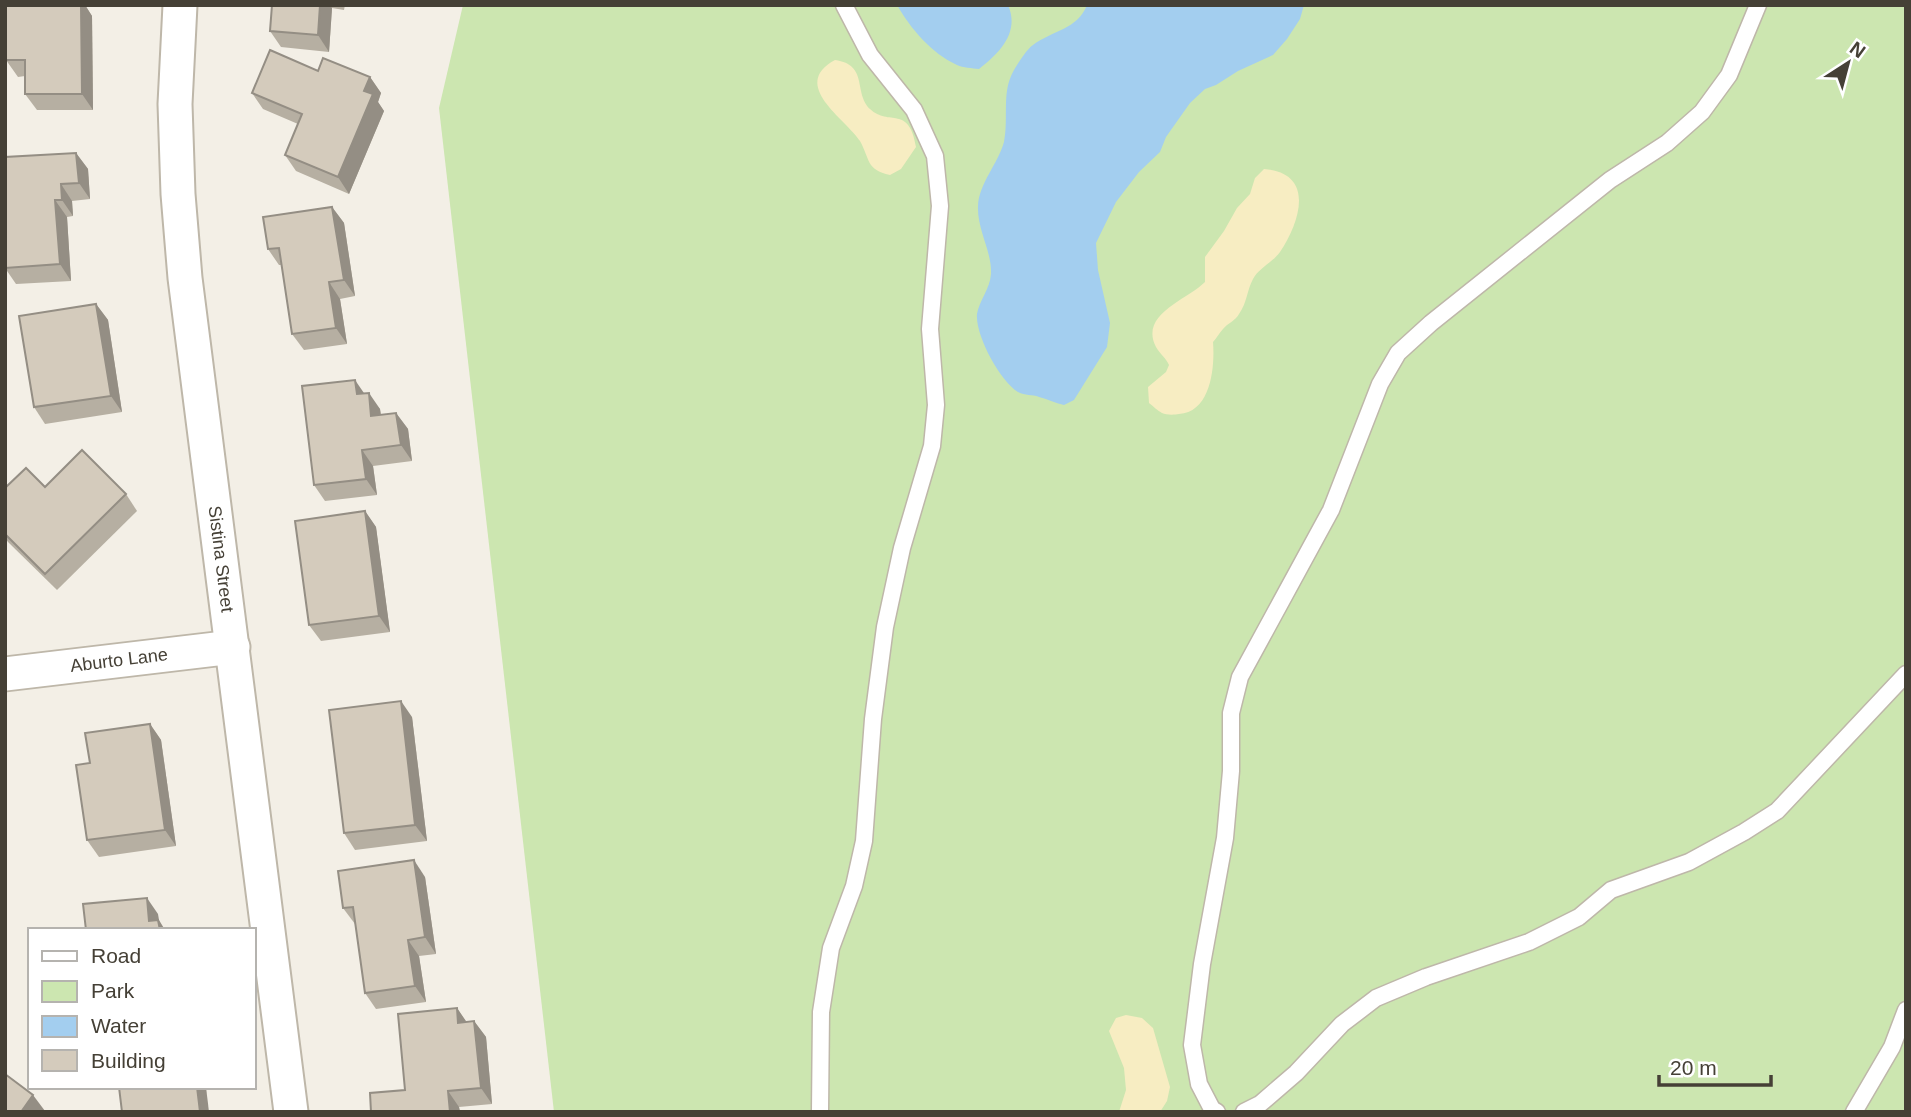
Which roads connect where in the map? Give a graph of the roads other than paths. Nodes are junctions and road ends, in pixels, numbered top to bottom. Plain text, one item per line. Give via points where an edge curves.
1 (180, 5) edge
2 (844, 5) edge
3 (1758, 5) edge
4 (233, 647) junction
5 (5, 674) edge
6 (1906, 674) edge
7 (1906, 1010) edge
8 (291, 1112) edge
9 (820, 1112) edge
10 (1217, 1112) edge
11 (1244, 1112) edge
12 (1854, 1112) edge

1 - 4 street, Sistina Street via 175,104 178,194
2 - 9 lane via 870,55 914,110 935,156 940,206 930,329 936,405 932,446 885,627 864,841 854,886 831,948 821,1012
3 - 10 lane via 1729,75 1702,112 1432,323 1398,353 1380,384 1331,510 1240,677 1231,713 1225,838 1192,1045 1199,1084
4 - 5 street, Aburto Lane
4 - 8 street, Sistina Street
6 - 11 lane via 1777,811 1689,862 1611,890 1579,917 1529,942 1376,998 1342,1024 1296,1073
7 - 12 lane via 1892,1046

